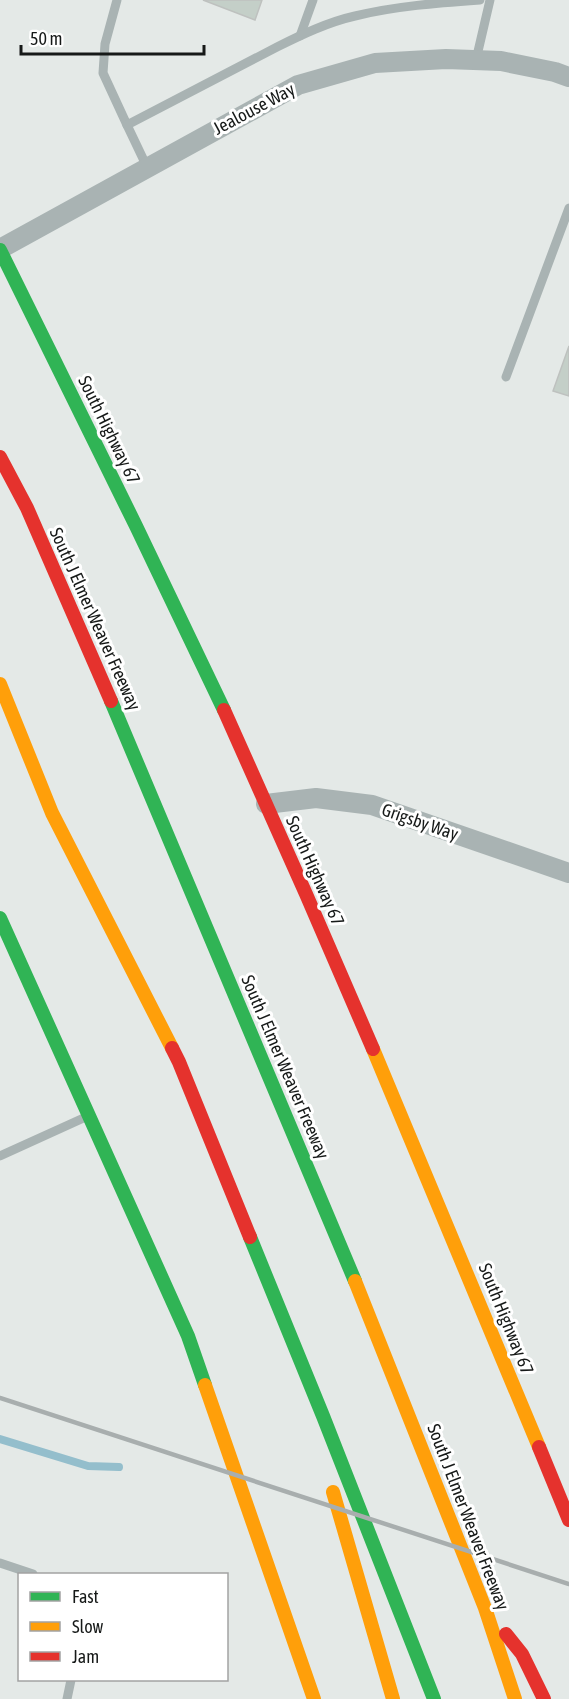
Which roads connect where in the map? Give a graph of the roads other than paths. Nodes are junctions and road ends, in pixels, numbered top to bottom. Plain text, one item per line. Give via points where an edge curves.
1 (117, 0) edge
2 (313, 0) edge
3 (480, 0) edge
4 (489, 0) edge
5 (300, 36) junction
6 (476, 60) junction
7 (569, 76) edge
8 (127, 125) junction
9 (147, 167) junction
10 (569, 208) edge
11 (0, 249) edge
12 (506, 377) dead end
13 (0, 457) edge
14 (0, 684) edge
15 (266, 804) junction
16 (569, 873) edge
17 (0, 918) edge
18 (89, 1115) junction
19 (0, 1156) edge
20 (323, 1416) junction
21 (569, 1520) edge
22 (0, 1563) edge
23 (28, 1573) edge
24 (485, 1608) junction
25 (71, 1681) edge
26 (67, 1699) edge
27 (314, 1699) edge
28 (393, 1699) edge
29 (434, 1699) edge
30 (515, 1699) edge
31 (544, 1699) edge

1 - 8 lane via 105,44 103,73
2 - 5 lane
3 - 5 lane via 421,4 353,16
4 - 6 lane
5 - 8 lane
6 - 7 street, Jealouse Way via 501,61
6 - 9 street, Jealouse Way via 375,63 298,84
8 - 9 lane
9 - 11 street, Jealouse Way
10 - 12 lane
11 - 15 main road, South Highway 67
13 - 24 main road, South J Elmer Weaver Freeway via 27,508 222,963 374,1326
14 - 20 main road via 52,813 179,1062
15 - 16 street, Grigsby Way via 316,798 372,805
15 - 21 main road, South Highway 67 via 406,1124
17 - 18 main road
18 - 19 lane
18 - 27 main road via 188,1335
20 - 28 main road via 334,1499
20 - 29 main road
22 - 23 lane
24 - 30 main road, South J Elmer Weaver Freeway
24 - 31 main road via 522,1654
25 - 26 lane

